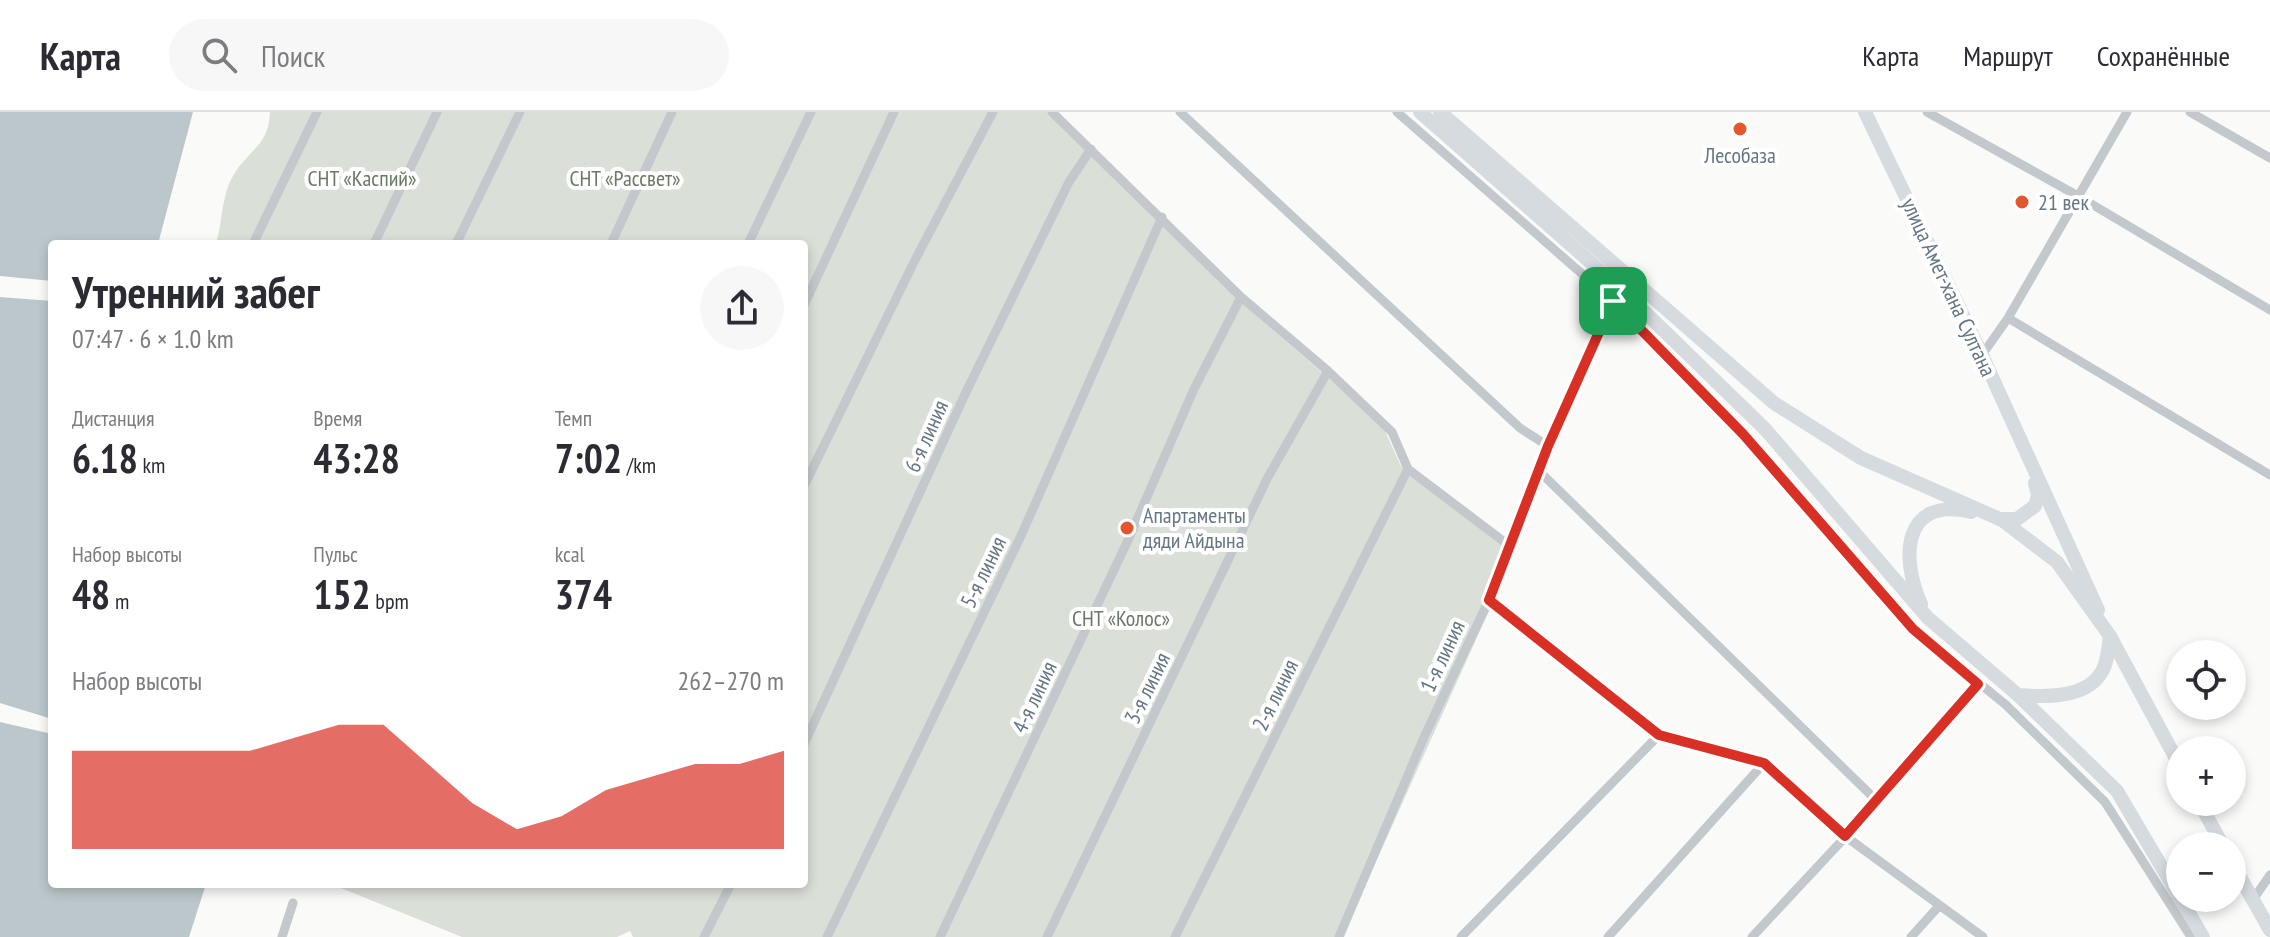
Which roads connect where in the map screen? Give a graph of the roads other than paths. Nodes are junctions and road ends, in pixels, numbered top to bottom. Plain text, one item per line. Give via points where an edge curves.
1 (317, 112) edge
2 (437, 112) edge
3 (520, 112) edge
4 (672, 112) edge
5 (811, 112) edge
6 (894, 112) edge
7 (993, 112) edge
8 (1052, 112) edge
9 (1180, 112) edge
10 (1397, 112) edge
11 (1420, 112) edge
12 (1440, 112) edge
13 (1865, 112) edge
14 (1927, 112) edge
15 (2127, 112) edge
16 (2190, 112) edge
17 (1091, 149) junction
18 (2270, 158) edge
19 (2078, 196) junction
20 (1162, 217) junction
21 (255, 240) edge
22 (376, 240) edge
23 (458, 240) edge
24 (613, 240) edge
25 (750, 240) edge
26 (808, 296) edge
27 (1241, 297) junction
28 (1613, 301) junction
29 (2270, 310) edge
30 (2008, 318) junction
31 (1982, 355) junction
32 (1328, 371) junction
33 (1548, 446) junction
34 (2030, 464) junction
35 (1408, 469) junction
36 (1540, 472) junction
37 (2270, 475) edge
38 (808, 478) edge
39 (2002, 520) junction
40 (1511, 547) junction
41 (1489, 600) junction
42 (1928, 618) junction
43 (2110, 636) junction
44 (1978, 684) junction
45 (2018, 695) junction
46 (808, 735) edge
47 (1659, 735) junction
48 (2166, 740) edge
49 (1764, 763) junction
50 (1878, 802) junction
51 (1845, 836) junction
52 (2166, 874) edge
53 (2270, 875) edge
54 (729, 888) edge
55 (2246, 890) edge
56 (2252, 901) junction
57 (293, 903) dead end
58 (1938, 907) junction
59 (2188, 912) edge
60 (2270, 930) edge
61 (282, 937) edge
62 (704, 937) edge
63 (827, 937) edge
64 (940, 937) edge
65 (1047, 937) edge
66 (1175, 937) edge
67 (1339, 937) edge
68 (1461, 937) edge
69 (1608, 937) edge
70 (1752, 937) edge
71 (1911, 937) edge
72 (1983, 937) edge
73 (2191, 937) edge
74 (2203, 937) edge

1 - 21 street
2 - 22 street
3 - 23 street
4 - 24 street
5 - 25 street
6 - 26 street
7 - 38 street
8 - 17 street
9 - 33 street via 1520,428
10 - 28 street
11 - 42 main road via 1621,289 1765,429
12 - 39 main road via 1774,403 1861,458
13 - 31 main road, улица Амет-хана Султана
14 - 19 street
15 - 19 street
16 - 18 street
17 - 20 street
17 - 46 street, 6-я линия via 1069,182 967,390
19 - 29 street
19 - 30 street
20 - 27 street
20 - 63 street, 5-я линия via 1020,538
27 - 32 street
27 - 64 street, 4-я линия
28 - 33 street, 1-я линия
28 - 44 street via 1743,434 1913,629
30 - 31 street
30 - 37 street
31 - 34 main road, улица Амет-хана Султана
32 - 35 street via 1392,432
32 - 65 street, 3-я линия via 1268,477
33 - 36 street, 1-я линия
34 - 39 main road via 2038,495 2035,506 2017,519
34 - 43 main road
35 - 40 street
35 - 66 street, 2-я линия
36 - 40 street, 1-я линия
36 - 50 street
39 - 42 main road via 1958,509 1936,511 1917,523 1908,563
39 - 43 main road via 2057,562
40 - 41 street, 1-я линия
41 - 47 street
41 - 67 street, 1-я линия
42 - 45 main road
43 - 45 main road via 2101,675 2089,685 2059,695
43 - 48 main road
44 - 50 street
44 - 73 street via 2105,802
45 - 52 main road via 2117,791
47 - 49 street
47 - 68 street
49 - 51 street
49 - 69 street
50 - 51 street
51 - 58 street
51 - 70 street
53 - 56 street
54 - 62 street
55 - 56 main road
56 - 60 main road
57 - 61 street
58 - 71 street
58 - 72 street
59 - 74 main road

